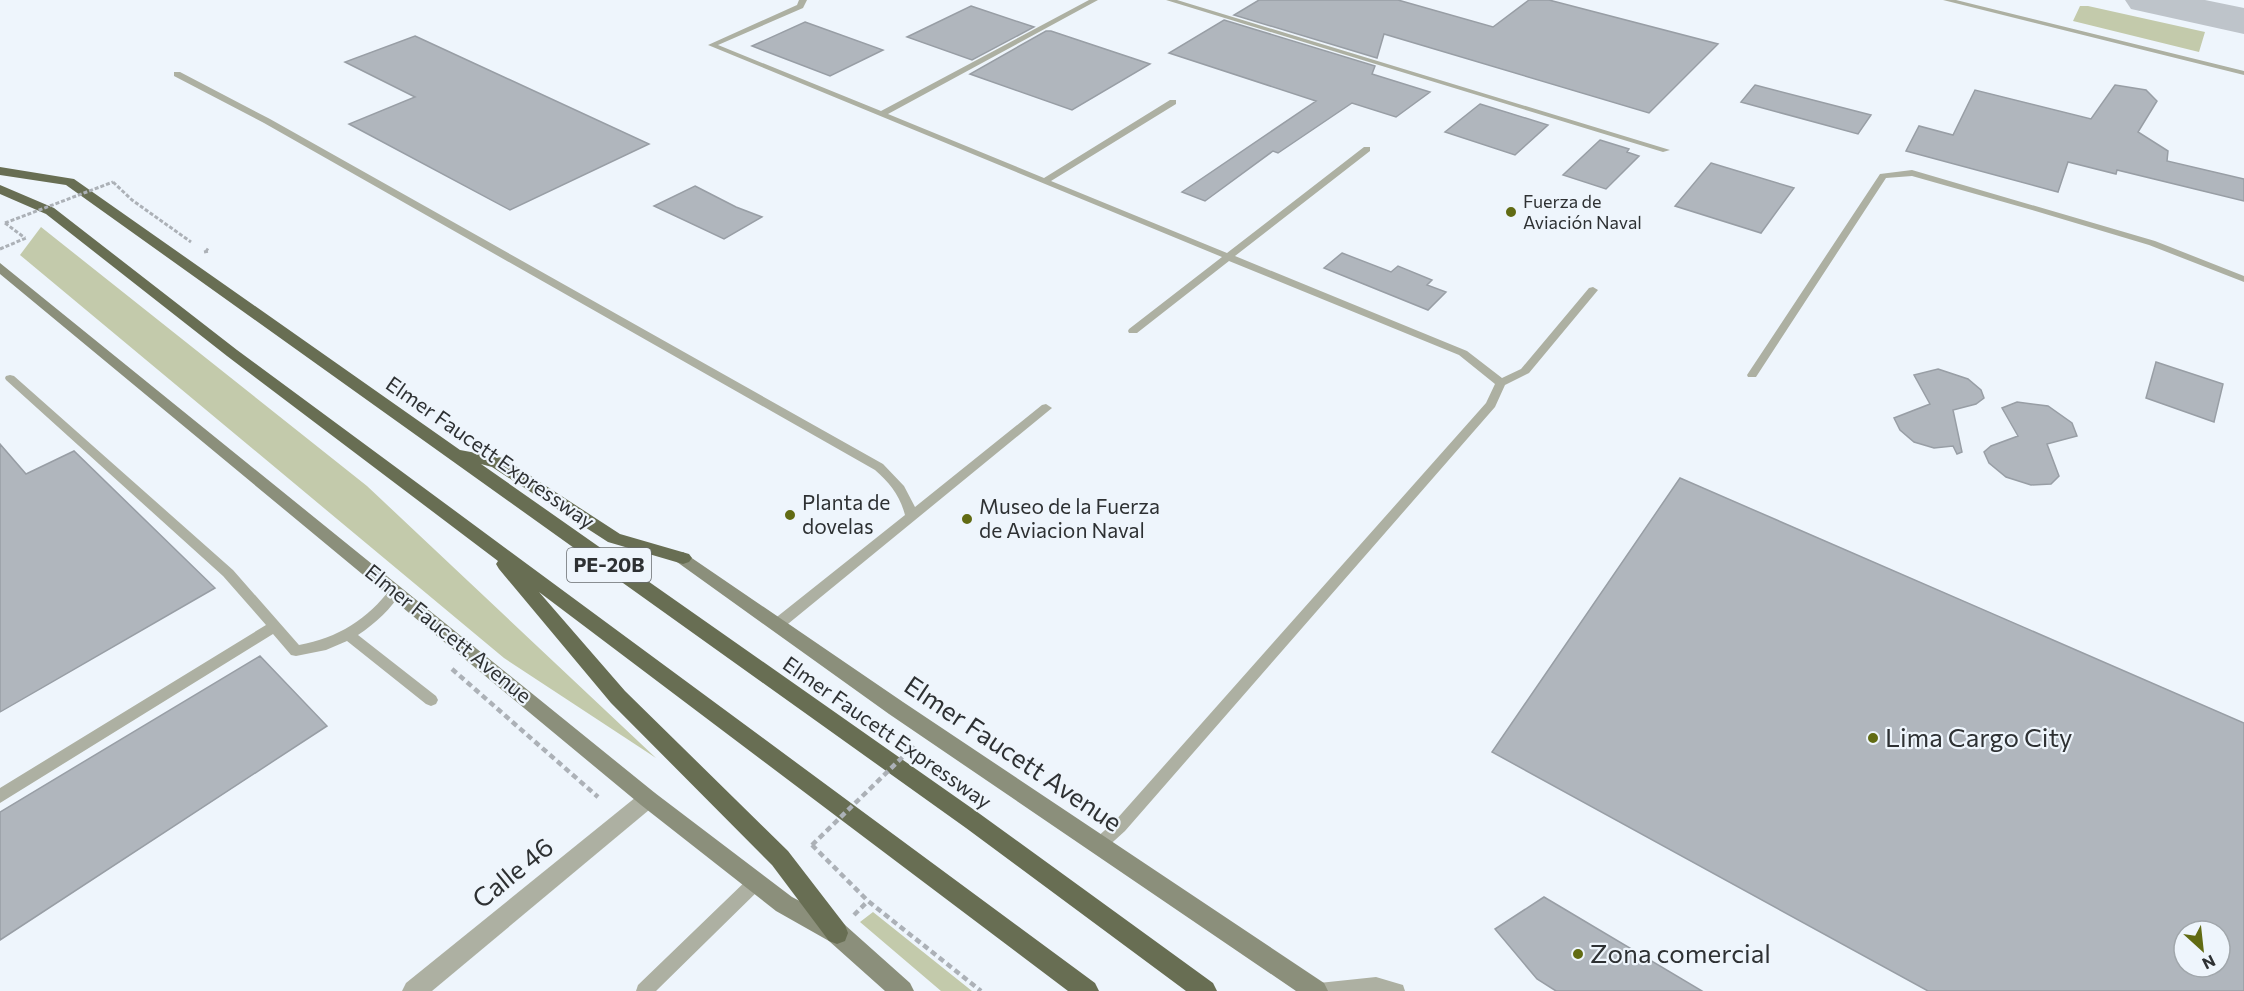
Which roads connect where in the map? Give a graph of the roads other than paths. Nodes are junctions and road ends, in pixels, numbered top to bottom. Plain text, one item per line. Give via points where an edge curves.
1 (803, 0) edge
2 (1094, 0) edge
3 (1170, 0) edge
4 (1947, 0) edge
5 (2244, 73) edge
6 (177, 74) dead end
7 (1173, 102) dead end
8 (882, 114) junction
9 (1367, 149) dead end
10 (1666, 150) dead end
11 (0, 171) edge
12 (1045, 181) junction
13 (0, 189) edge
14 (1232, 257) junction
15 (0, 267) edge
16 (2244, 279) edge
17 (1593, 290) dead end
18 (1133, 331) dead end
19 (1752, 375) dead end
20 (10, 378) dead end
21 (1502, 383) junction
22 (1046, 408) dead end
23 (451, 453) junction
24 (912, 517) junction
25 (485, 540) junction
26 (683, 558) joint
27 (396, 591) junction
28 (778, 624) junction
29 (275, 626) junction
30 (349, 635) junction
31 (431, 700) dead end
32 (0, 796) edge
33 (648, 799) junction
34 (1100, 845) junction
35 (757, 881) junction
36 (837, 933) junction
37 (414, 991) edge
38 (644, 991) edge
39 (902, 991) edge
40 (1087, 991) edge
41 (1205, 991) edge
42 (1317, 991) edge
43 (1397, 991) edge

1 - 8 lane via 800,6 712,45
2 - 8 lane
3 - 10 lane
4 - 5 lane
6 - 24 lane via 879,467 906,496
7 - 12 lane
8 - 12 lane
9 - 14 lane
11 - 23 highway, Elmer Faucett Expressway / PE-20B via 70,182
12 - 14 lane
13 - 25 highway, PE-20B via 50,211 232,353
14 - 18 lane
14 - 21 lane via 1463,352
15 - 27 main road, Elmer Faucett Avenue
16 - 19 lane via 2152,243 2035,208 1912,174 1883,176
17 - 21 lane via 1525,371
20 - 29 lane via 228,573
21 - 34 lane via 1491,404
22 - 24 lane
23 - 26 highway via 497,462 614,538
23 - 41 highway, Elmer Faucett Expressway / PE-20B via 973,821
24 - 28 lane
25 - 36 highway via 618,697 780,858
25 - 40 highway, PE-20B
26 - 28 main road, Elmer Faucett Avenue
27 - 30 lane via 384,609
27 - 33 main road, Elmer Faucett Avenue
28 - 34 main road, Elmer Faucett Avenue
29 - 30 lane via 296,651
29 - 32 lane
30 - 31 lane
33 - 35 main road, Elmer Faucett Avenue
33 - 37 street, Calle 46
34 - 42 main road, Elmer Faucett Avenue
35 - 36 main road, Elmer Faucett Avenue via 784,904
35 - 38 lane
36 - 39 main road, Elmer Faucett Avenue
42 - 43 lane via 1376,984

